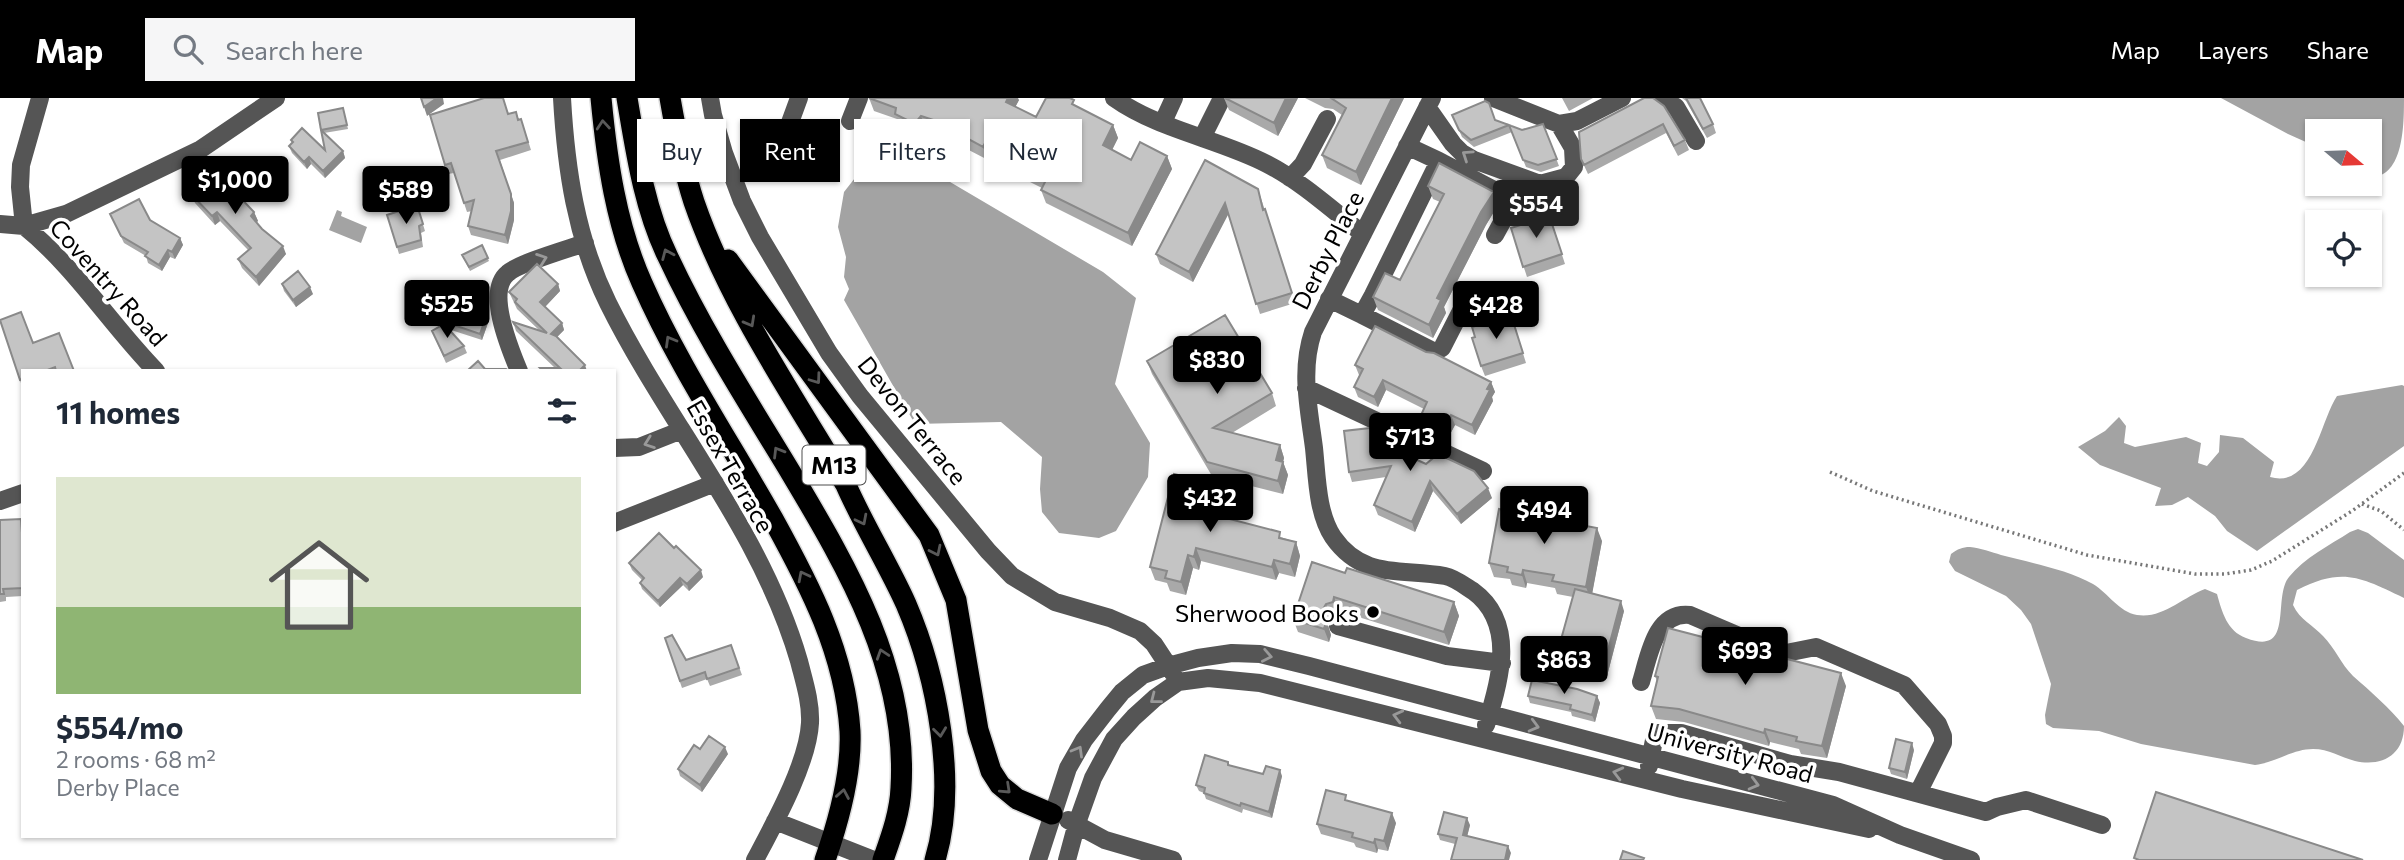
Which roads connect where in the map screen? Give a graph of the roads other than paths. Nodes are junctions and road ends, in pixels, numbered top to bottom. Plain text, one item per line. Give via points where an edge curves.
1 (40, 98) edge
2 (276, 98) edge
3 (562, 98) edge
4 (601, 98) edge
5 (627, 98) edge
6 (670, 98) edge
7 (710, 98) edge
8 (799, 98) edge
9 (859, 98) edge
10 (1114, 98) edge
11 (1174, 98) edge
12 (1222, 98) edge
13 (1493, 98) edge
14 (1622, 98) edge
15 (1661, 98) edge
16 (1430, 103) edge
17 (1327, 118) dead end
18 (791, 119) edge
19 (850, 121) dead end
20 (1163, 122) junction
21 (1559, 124) junction
22 (1202, 138) junction
23 (1696, 141) dead end
24 (1407, 146) junction
25 (1439, 161) junction
26 (1290, 178) junction
27 (0, 225) edge
28 (703, 225) junction
29 (24, 226) junction
30 (1363, 234) junction
31 (1496, 236) dead end
32 (584, 243) junction
33 (1329, 299) junction
34 (1465, 303) dead end
35 (1362, 315) junction
36 (154, 369) edge
37 (518, 369) edge
38 (1306, 388) junction
39 (682, 430) junction
40 (616, 448) edge
41 (1483, 471) dead end
42 (715, 483) junction
43 (21, 494) edge
44 (0, 501) edge
45 (616, 522) edge
46 (1338, 626) dead end
47 (1502, 663) junction
48 (1168, 666) junction
49 (1178, 682) junction
50 (1641, 682) dead end
51 (1490, 714) junction
52 (1482, 738) junction
53 (1651, 757) junction
54 (1646, 780) junction
55 (1918, 793) junction
56 (775, 821) junction
57 (1049, 822) junction
58 (1077, 823) junction
59 (2102, 825) dead end
60 (1900, 835) junction
61 (828, 851) edge
62 (937, 853) edge
63 (755, 860) edge
64 (874, 860) edge
65 (883, 860) edge
66 (1024, 860) edge
67 (1038, 860) edge
68 (1067, 860) edge
69 (1173, 860) edge
70 (1971, 860) edge

1 - 29 street via 21,165
2 - 29 street via 201,149 66,214
3 - 32 street, Essex Terrace via 565,155
61 -> 4 highway via 841,808 850,734 838,656 792,553 665,332 641,281 613,192
65 -> 5 highway, M13 via 897,818 902,764 895,698 883,655 869,615 821,523 704,327 666,254 649,205
6 - 28 highway, M13 via 685,173
7 - 48 street, Devon Terrace via 723,153 760,237 860,396 1012,576 1055,602 1140,631
8 - 18 street
9 - 19 street
10 - 20 street
11 - 20 street
12 - 22 street
13 - 21 street
14 - 21 street via 1577,121
15 - 23 street via 1676,107
21 -> 16 street via 1573,148 1574,167 1566,177 1540,184 1462,153
16 - 24 street, Derby Place
17 - 26 street via 1303,164
20 - 22 street
22 - 26 street
24 - 25 street
24 - 30 street, Derby Place
25 - 31 street via 1511,199
25 - 35 street
26 - 30 street
27 - 29 street
28 -> 57 highway via 929,535 956,600 978,730 991,771 1000,785
28 -> 62 highway, M13 via 730,286 846,485 920,638 943,752 943,813
29 - 36 street, Coventry Road via 52,250
30 - 33 street, Derby Place
37 -> 32 street via 498,300 502,278 515,268
32 - 39 street, Essex Terrace via 612,311
33 - 35 street
33 - 38 street, Derby Place via 1308,347
34 - 35 street via 1442,348 1435,352
38 - 41 street
38 - 47 street, Derby Place via 1324,518 1333,536 1362,562 1392,572 1448,576 1481,597 1499,629
39 -> 40 street via 639,447
39 - 42 street, Essex Terrace
42 - 45 street
42 - 56 street, Essex Terrace via 789,629 808,694 809,734
43 - 44 street
46 - 47 street via 1447,656
47 - 51 street, Derby Place
48 - 49 street, Devon Terrace
48 -> 51 street, University Road via 1232,653 1260,654
57 -> 48 street, University Road via 1068,768 1084,740 1122,692 1143,675
52 -> 49 street, University Road via 1260,682 1208,678
49 -> 58 street via 1114,739
50 - 55 street via 1658,631 1679,614 1781,654 1816,647 1904,685 1938,724 1942,743
51 - 52 street, Derby Place
51 -> 53 street, University Road
54 -> 52 street, University Road
53 - 54 street
53 - 55 street via 1658,733 1681,733
53 -> 60 street, University Road via 1833,805
54 - 60 street, University Road
55 - 59 street via 1986,813 2026,800
56 - 61 street
56 - 63 street, Essex Terrace
57 - 58 street
57 - 66 street
57 - 67 street, University Road
58 - 68 street
58 - 69 street via 1105,840
60 - 70 street, University Road
61 - 64 street

